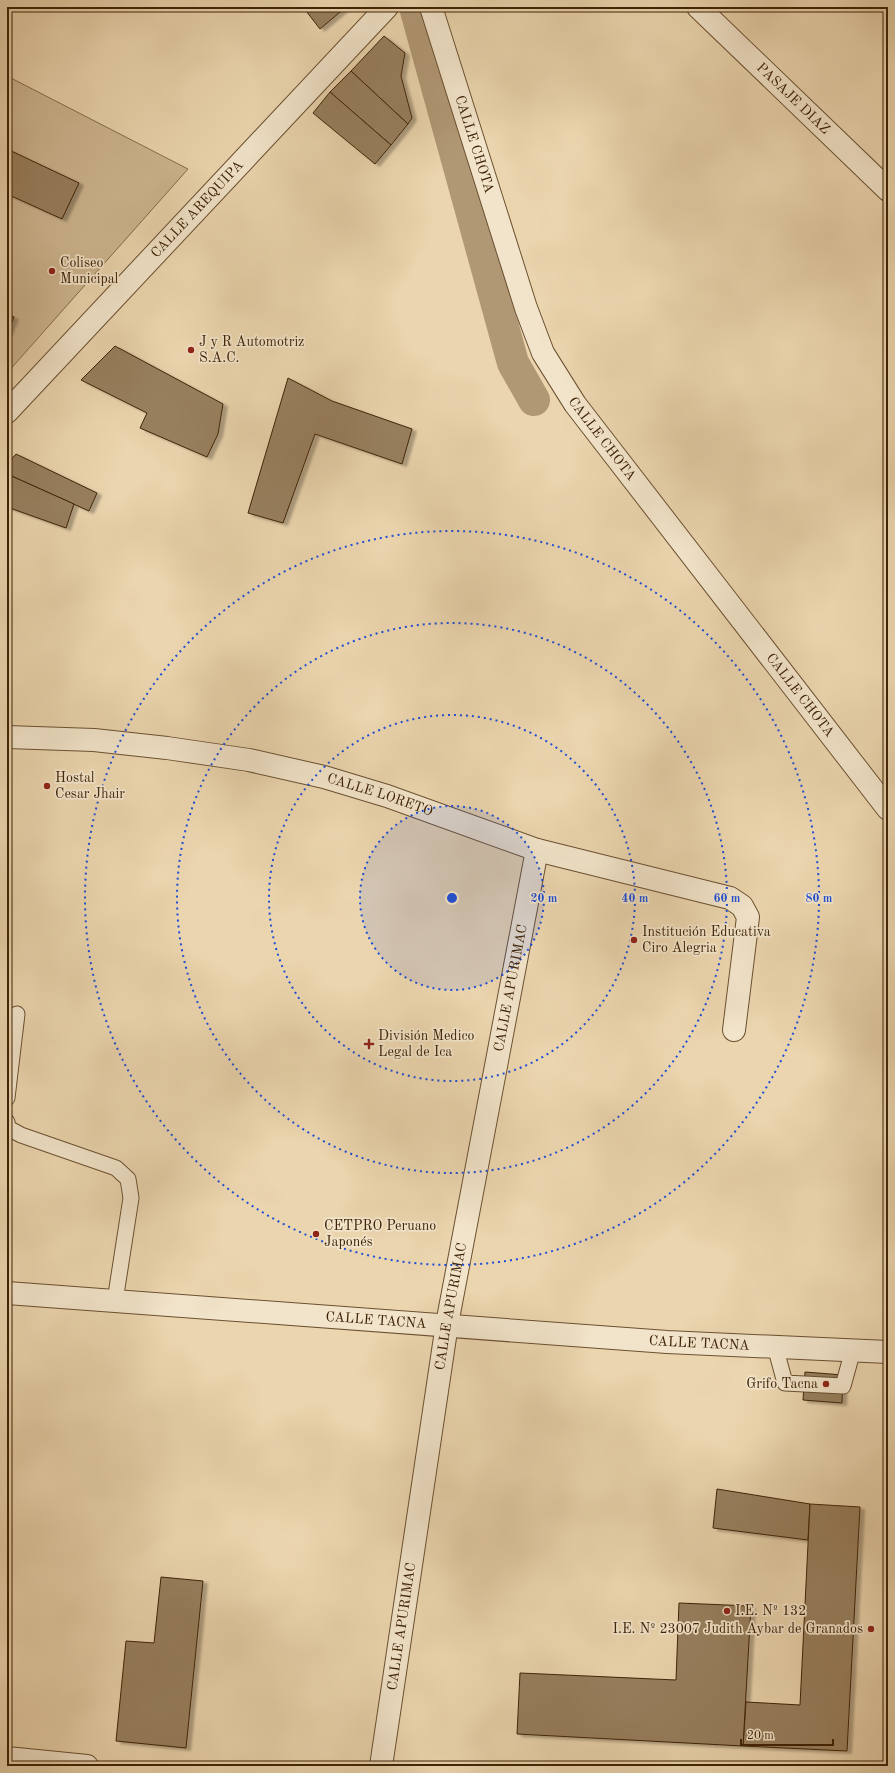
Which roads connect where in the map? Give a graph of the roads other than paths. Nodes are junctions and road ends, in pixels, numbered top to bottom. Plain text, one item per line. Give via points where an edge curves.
1 (387, 7) edge
2 (431, 7) edge
3 (698, 7) edge
4 (888, 190) edge
5 (7, 412) edge
6 (7, 738) edge
7 (888, 809) edge
8 (537, 850) junction
9 (17, 1014) dead end
10 (734, 1030) dead end
11 (7, 1098) edge
12 (7, 1122) edge
13 (7, 1293) edge
14 (115, 1301) junction
15 (448, 1324) junction
16 (775, 1346) junction
17 (853, 1350) junction
18 (888, 1352) edge
19 (7, 1758) edge
20 (87, 1766) edge
21 (381, 1766) edge

1 - 5 street, CALLE AREQUIPA
2 - 7 street, CALLE CHOTA via 526,308 543,353 580,411
3 - 4 street, PASAJE DIAZ
6 - 8 street, CALLE LORETO via 94,740 249,760 324,777 387,796
8 - 10 street, CALLE LORETO via 730,898 742,906 748,918
8 - 15 street, CALLE APURIMAC
9 - 11 lane
12 - 14 lane via 8,1128 20,1134 116,1168 128,1179 131,1198
13 - 14 street, CALLE TACNA
14 - 15 street, CALLE TACNA
15 - 16 street, CALLE TACNA via 668,1342
15 - 21 street, CALLE APURIMAC
16 - 17 street, CALLE TACNA
16 - 17 lane via 785,1383 843,1386
17 - 18 street, CALLE TACNA
19 - 20 street

